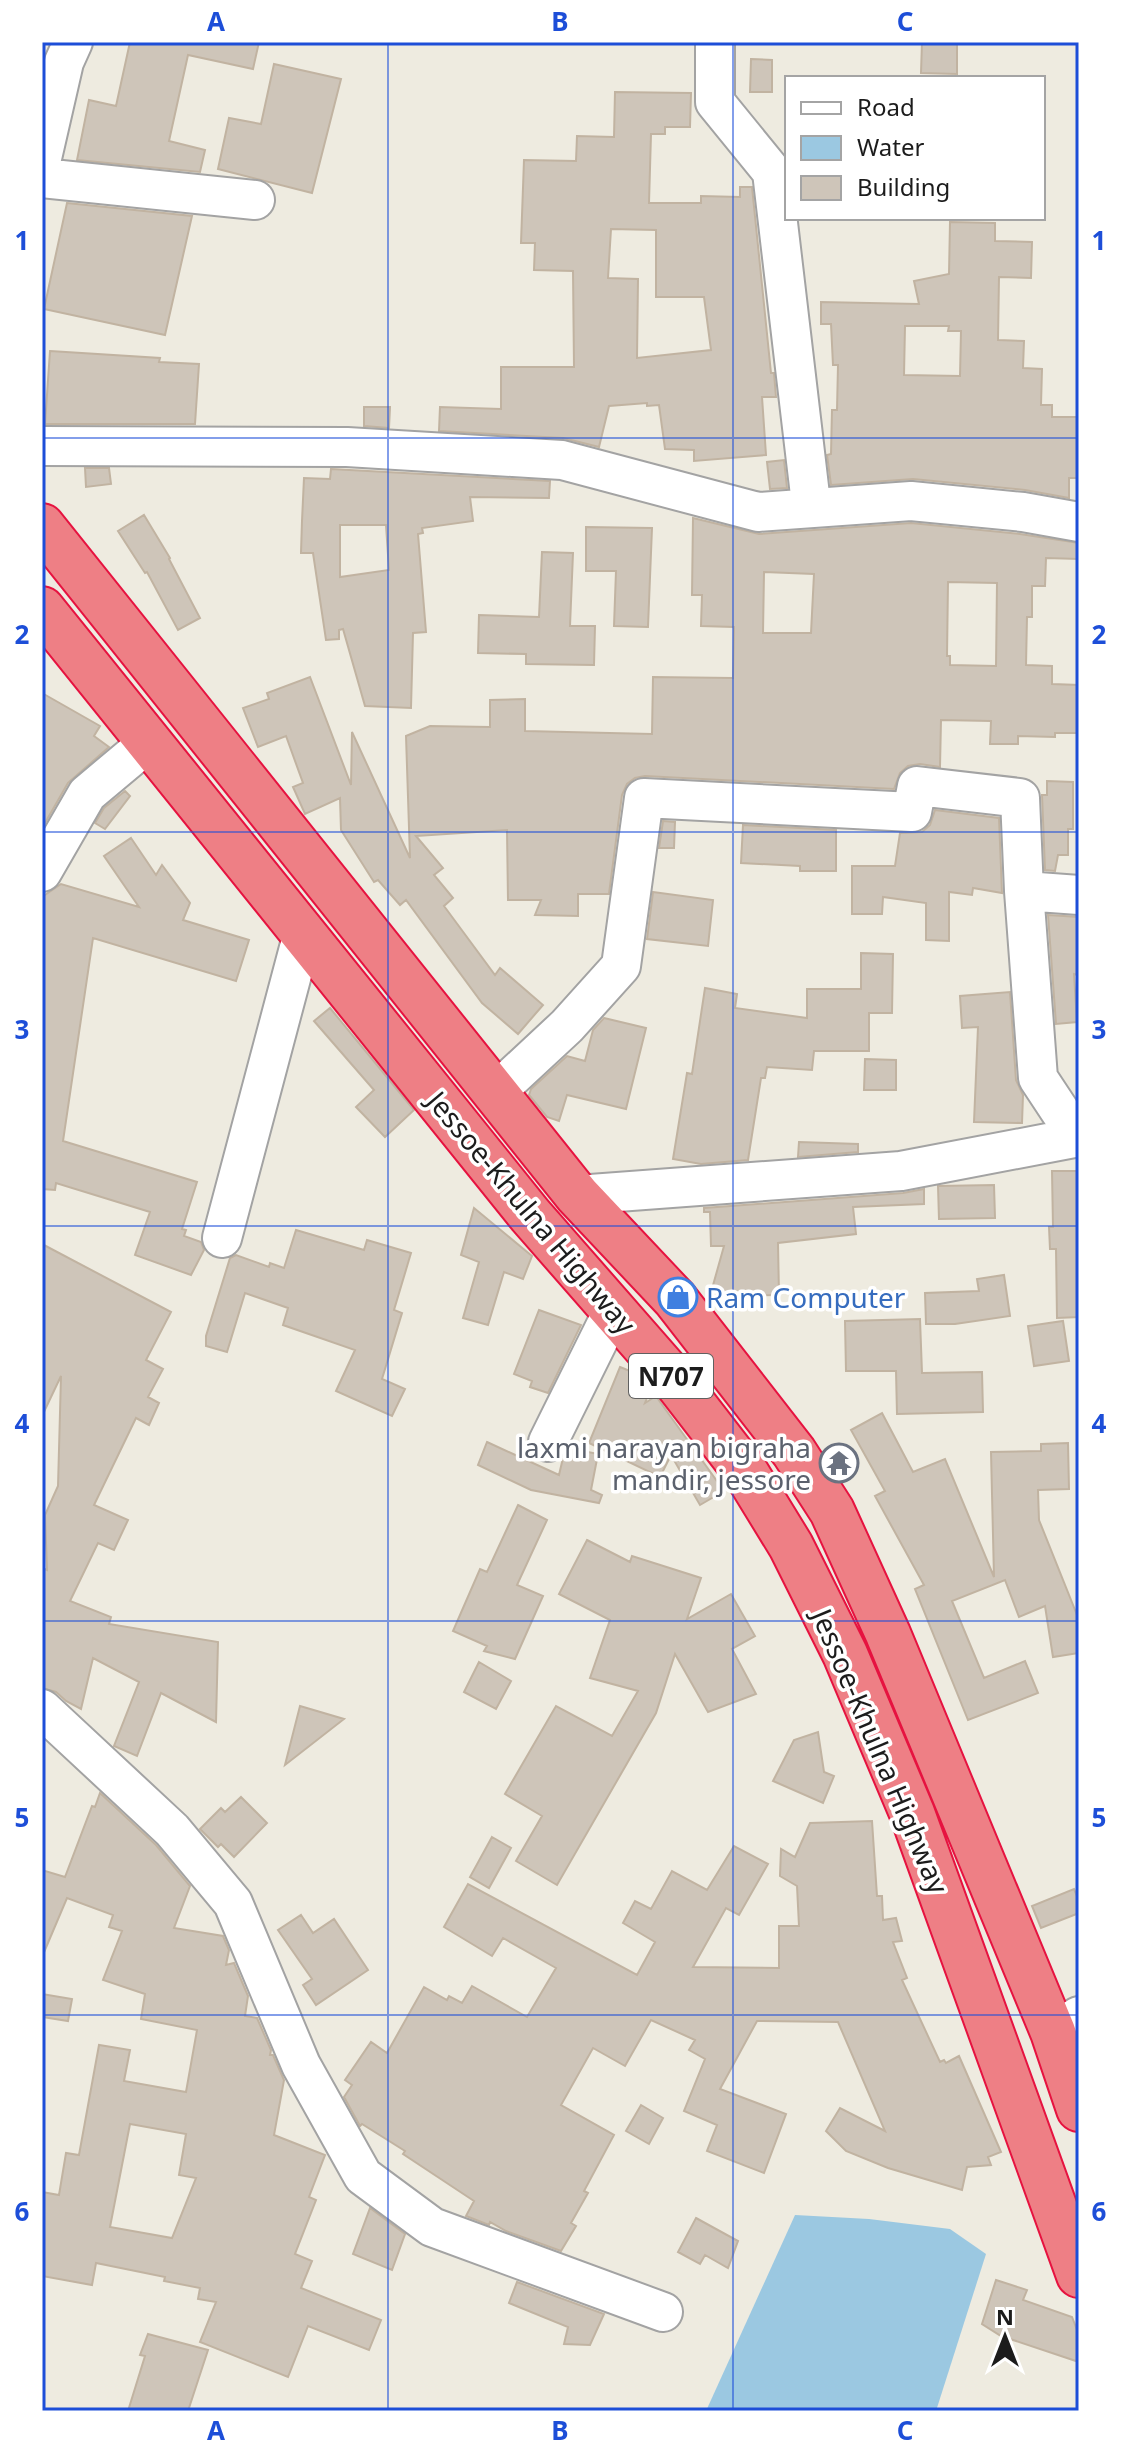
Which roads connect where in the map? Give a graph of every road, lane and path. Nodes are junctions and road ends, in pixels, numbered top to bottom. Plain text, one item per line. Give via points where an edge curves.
1 (73, 42) edge
2 (715, 42) edge
3 (42, 158) edge
4 (42, 178) edge
5 (255, 200) dead end
6 (42, 446) edge
7 (810, 495) dead end
8 (1079, 522) edge
9 (42, 526) edge
10 (42, 609) edge
11 (149, 742) junction
12 (42, 872) edge
13 (1024, 891) junction
14 (1079, 895) edge
15 (303, 933) junction
16 (495, 1093) junction
17 (1078, 1137) edge
18 (577, 1195) junction
19 (222, 1238) dead end
20 (613, 1311) junction
21 (548, 1442) dead end
22 (42, 1709) edge
23 (1066, 2024) edge
24 (1079, 2109) edge
25 (1079, 2275) edge
26 (663, 2312) dead end

1 - 3 street
2 - 7 street via 715,102 772,172
4 - 5 street
6 - 8 street via 347,447 562,460 758,512 911,501
9 - 16 highway, Jessoe-Khulna Highway / N707
10 - 11 highway, Jessoe-Khulna Highway / N707
11 - 12 street via 87,794
11 - 15 highway, Jessoe-Khulna Highway / N707
13 - 14 street
13 - 16 street via 1020,798 917,786 912,812 644,798 621,966
13 - 17 street via 1038,1078
15 - 19 street
15 - 20 highway, Jessoe-Khulna Highway / N707
16 - 18 highway, Jessoe-Khulna Highway / N707
17 - 18 street via 901,1171
18 - 23 highway, Jessoe-Khulna Highway / N707 via 675,1299 794,1452 832,1511
20 - 21 street
20 - 25 highway, Jessoe-Khulna Highway / N707 via 745,1471 791,1546 845,1654 912,1813
22 - 26 street via 172,1830 233,1903 301,2065 363,2176 432,2227
23 - 24 highway, Jessoe-Khulna Highway / N707

